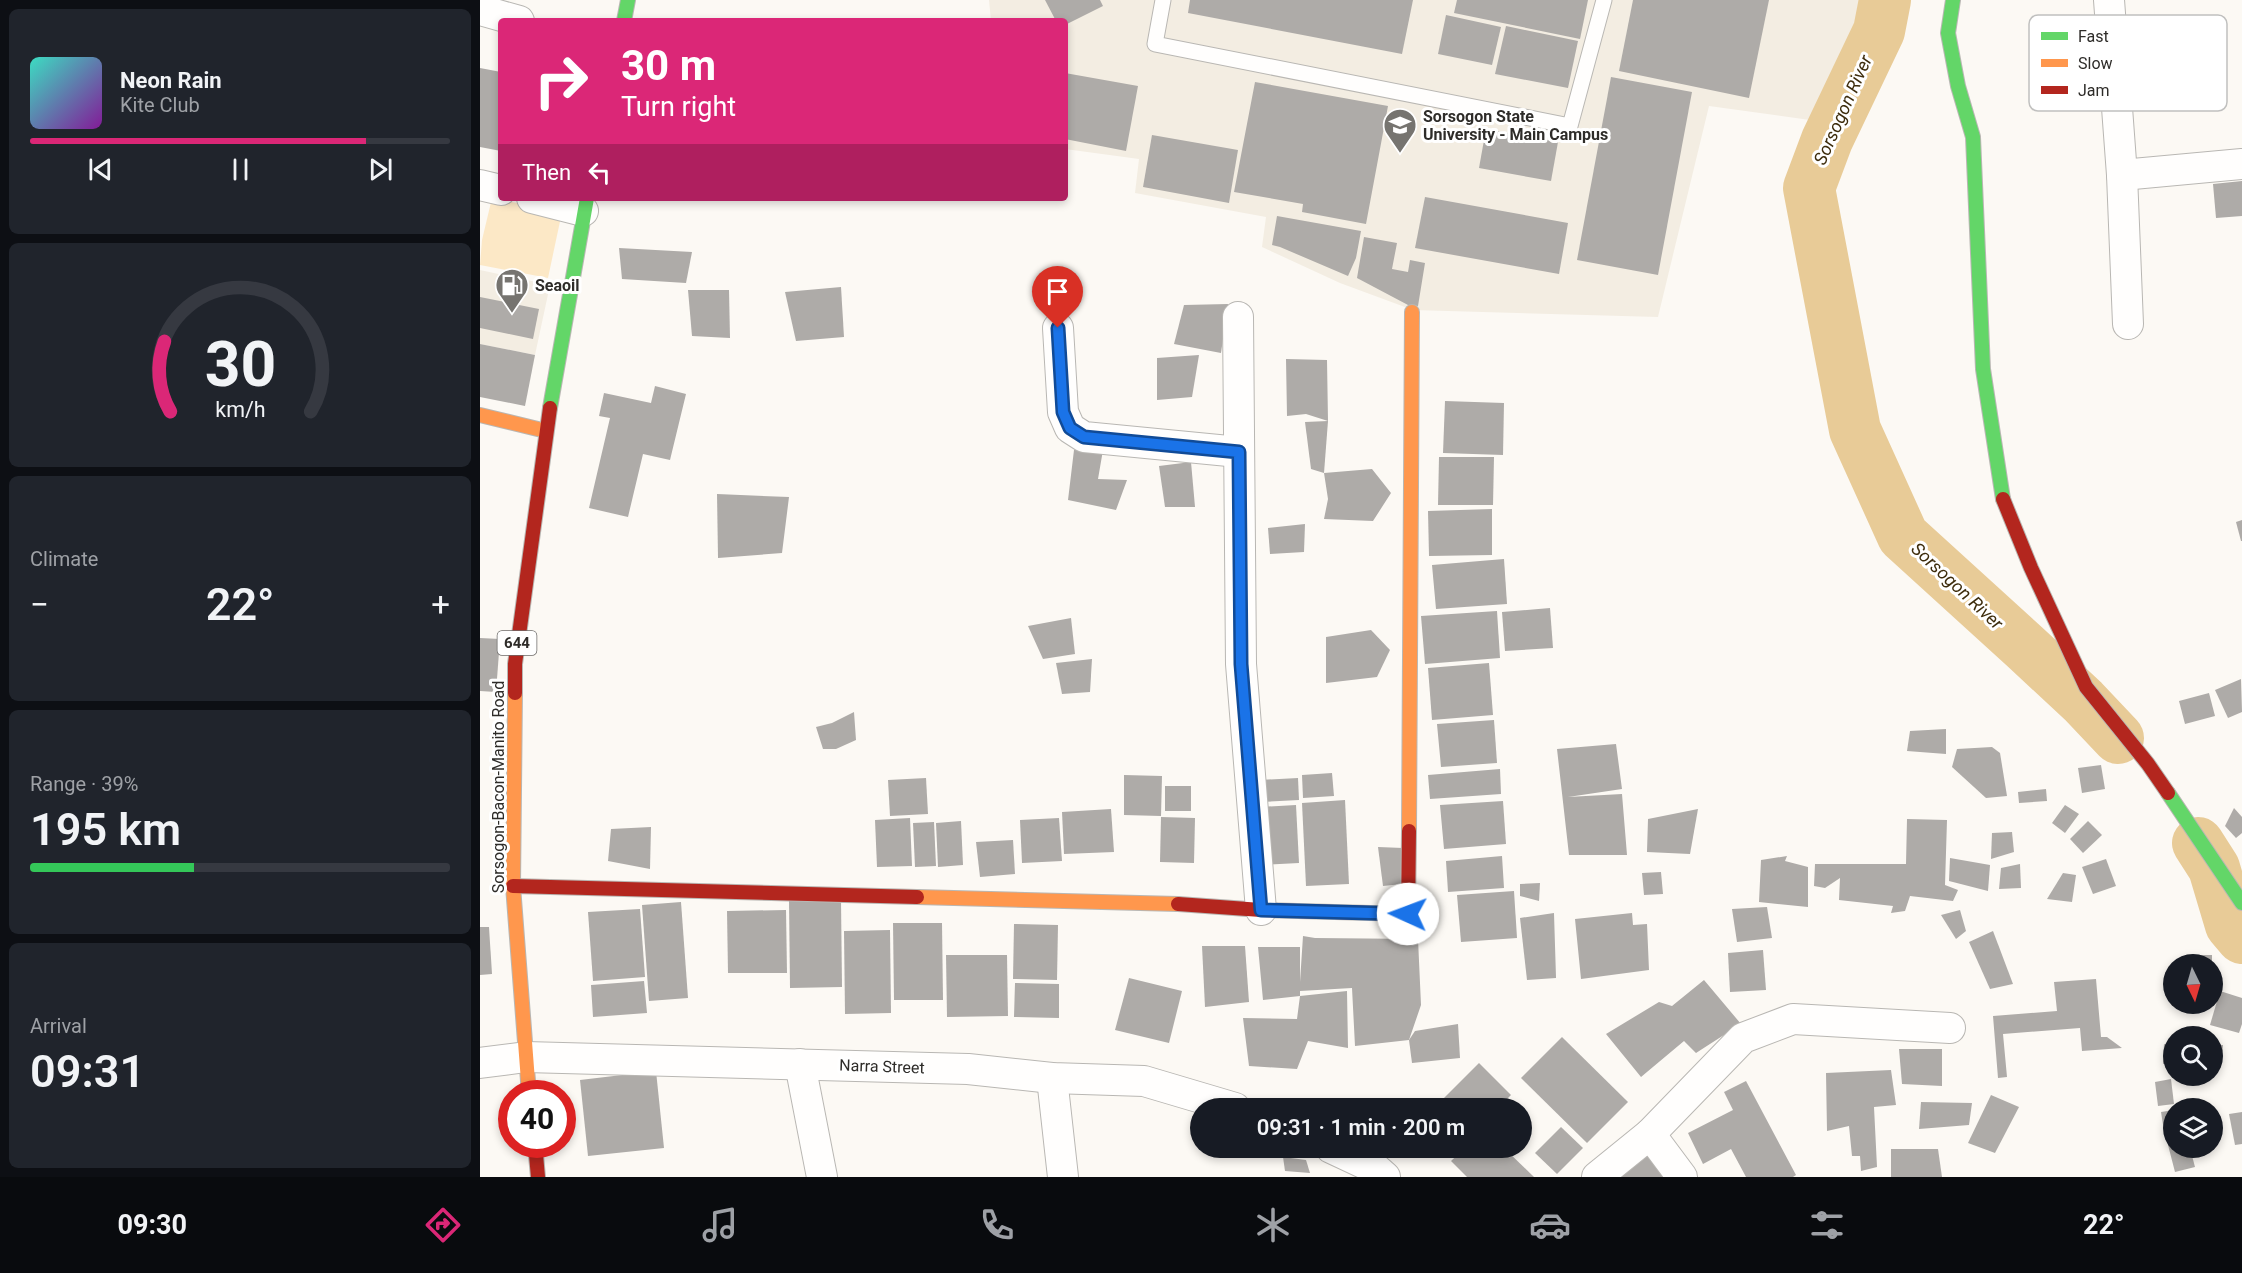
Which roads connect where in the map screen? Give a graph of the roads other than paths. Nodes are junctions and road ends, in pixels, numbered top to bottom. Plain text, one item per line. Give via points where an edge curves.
1 (628, 0) edge
2 (1163, 0) edge
3 (1604, 0) edge
4 (1953, 0) edge
5 (2109, 0) edge
6 (480, 10) edge
7 (2110, 15) edge
8 (508, 18) edge
9 (625, 18) edge
10 (2117, 111) edge
11 (2242, 164) edge
12 (2122, 175) junction
13 (480, 185) edge
14 (498, 189) edge
15 (558, 201) edge
16 (585, 204) edge
17 (1412, 312) dead end
18 (1238, 316) dead end
19 (2128, 324) dead end
20 (1058, 328) dead end
21 (480, 415) edge
22 (546, 431) junction
23 (1239, 452) junction
24 (513, 886) junction
25 (2242, 903) edge
26 (1261, 910) junction
27 (1950, 1028) dead end
28 (526, 1058) junction
29 (480, 1063) edge
30 (800, 1064) junction
31 (1052, 1078) junction
32 (528, 1080) edge
33 (1201, 1098) edge
34 (1650, 1134) junction
35 (536, 1158) edge
36 (1352, 1158) edge
37 (538, 1177) edge
38 (822, 1177) edge
39 (1063, 1177) edge
40 (1385, 1177) edge
41 (1597, 1177) edge
42 (1682, 1177) edge

1 - 9 street
2 - 3 lane via 1155,44 1570,126
4 - 25 street via 1948,33 1973,137 1983,369 2001,493 2086,687 2148,764
5 - 7 street
6 - 8 street
10 - 12 street
11 - 12 street
12 - 19 street
13 - 14 street
15 - 16 street
16 - 22 street, Sorsogon-Bacon-Manito Road / 644
17 - 26 street via 1408,914
18 - 23 street
20 - 23 street via 1063,412 1070,428 1084,437
21 - 22 street
22 - 24 street, Sorsogon-Bacon-Manito Road / 644 via 515,664
23 - 26 street via 1241,664
24 - 26 street via 1187,904
24 - 28 street, Sorsogon-Bacon-Manito Road / 644
27 - 34 street via 1793,1019 1743,1038
28 - 29 street, Narra Street
28 - 30 street, Narra Street
28 - 32 street, Sorsogon-Bacon-Manito Road / 644
30 - 31 street, Narra Street via 968,1069
30 - 38 street
31 - 33 street, Narra Street via 1144,1081
31 - 39 street
34 - 41 street
34 - 42 street
35 - 37 street
36 - 40 street

